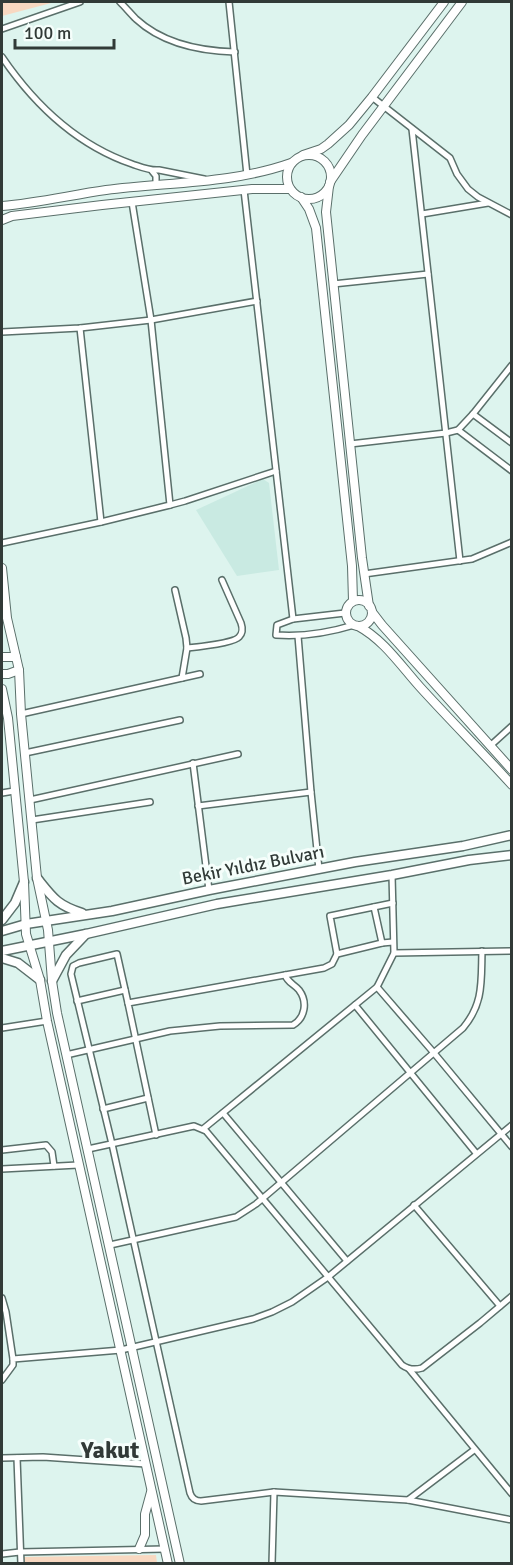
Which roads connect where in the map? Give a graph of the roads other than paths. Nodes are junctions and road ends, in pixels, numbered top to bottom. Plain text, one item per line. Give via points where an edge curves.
1 (80, 2) edge
2 (120, 2) edge
3 (229, 2) edge
4 (444, 2) edge
5 (462, 2) edge
6 (2, 29) edge
7 (235, 52) junction
8 (2, 57) edge
9 (372, 97) junction
10 (384, 106) junction
11 (412, 129) junction
12 (303, 155) junction
13 (291, 163) junction
14 (152, 171) junction
15 (248, 175) junction
16 (212, 180) junction
17 (329, 184) junction
18 (156, 185) junction
19 (290, 189) junction
20 (244, 190) junction
21 (301, 197) junction
22 (132, 202) junction
23 (489, 203) junction
24 (3, 206) edge
25 (422, 214) junction
26 (512, 215) edge
27 (2, 220) edge
28 (428, 274) junction
29 (333, 284) junction
30 (257, 301) junction
31 (151, 320) junction
32 (80, 328) junction
33 (2, 332) edge
34 (512, 365) edge
35 (473, 414) junction
36 (458, 430) junction
37 (446, 432) junction
38 (512, 443) edge
39 (350, 444) junction
40 (276, 471) junction
41 (512, 471) edge
42 (170, 505) junction
43 (101, 522) junction
44 (512, 542) edge
45 (2, 543) edge
46 (460, 561) junction
47 (2, 568) edge
48 (364, 574) junction
49 (222, 580) dead end
50 (175, 590) dead end
51 (353, 601) junction
52 (371, 609) junction
53 (345, 613) junction
54 (294, 619) junction
55 (356, 626) junction
56 (298, 636) junction
57 (187, 648) junction
58 (2, 657) edge
59 (16, 657) junction
60 (19, 670) junction
61 (2, 674) edge
62 (200, 674) dead end
63 (182, 678) junction
64 (2, 689) edge
65 (21, 714) junction
66 (180, 720) dead end
67 (512, 726) edge
68 (490, 746) junction
69 (25, 753) junction
70 (238, 754) dead end
71 (193, 763) junction
72 (512, 770) edge
73 (512, 785) edge
74 (14, 791) junction
75 (311, 792) junction
76 (2, 793) edge
77 (30, 800) junction
78 (150, 802) dead end
79 (198, 806) junction
80 (32, 820) junction
81 (510, 834) edge
82 (512, 855) edge
83 (319, 869) junction
84 (392, 875) junction
85 (37, 878) junction
86 (24, 882) junction
87 (209, 890) junction
88 (393, 903) junction
89 (374, 907) junction
90 (85, 915) junction
91 (2, 920) edge
92 (46, 920) junction
93 (26, 924) junction
94 (2, 931) edge
95 (86, 934) junction
96 (49, 942) junction
97 (393, 942) junction
98 (382, 943) junction
99 (30, 946) junction
100 (2, 951) edge
101 (482, 951) junction
102 (512, 951) edge
103 (393, 953) junction
104 (337, 954) junction
105 (2, 958) edge
106 (285, 975) junction
107 (40, 980) junction
108 (52, 981) junction
109 (377, 987) junction
110 (125, 990) junction
111 (77, 1001) junction
112 (128, 1003) junction
113 (355, 1005) junction
114 (47, 1021) junction
115 (2, 1028) edge
116 (136, 1039) junction
117 (88, 1050) junction
118 (434, 1053) junction
119 (66, 1054) junction
120 (411, 1073) junction
121 (148, 1098) junction
122 (103, 1109) junction
123 (223, 1113) junction
124 (512, 1125) edge
125 (204, 1129) junction
126 (500, 1134) junction
127 (156, 1135) junction
128 (112, 1144) junction
129 (512, 1148) edge
130 (2, 1149) edge
131 (88, 1149) junction
132 (476, 1153) junction
133 (78, 1165) junction
134 (54, 1166) junction
135 (2, 1169) edge
136 (282, 1182) junction
137 (262, 1198) junction
138 (414, 1205) junction
139 (134, 1240) junction
140 (110, 1245) junction
141 (347, 1261) junction
142 (328, 1277) junction
143 (512, 1296) edge
144 (2, 1298) edge
145 (500, 1306) junction
146 (156, 1342) junction
147 (132, 1347) junction
148 (121, 1350) junction
149 (13, 1359) junction
150 (409, 1369) junction
151 (2, 1380) edge
152 (474, 1450) junction
153 (2, 1458) edge
154 (17, 1458) junction
155 (146, 1464) junction
156 (152, 1490) junction
157 (274, 1492) junction
158 (512, 1494) edge
159 (408, 1500) junction
160 (512, 1520) edge
161 (139, 1549) junction
162 (165, 1549) junction
163 (20, 1552) junction
164 (2, 1554) edge
165 (21, 1563) edge
166 (168, 1563) edge
167 (180, 1563) edge
168 (272, 1563) edge

1 - 6 street
2 - 7 street via 136,20 170,40 198,50
3 - 7 street
4 - 9 street
5 - 10 street
7 - 15 street
8 - 14 street via 27,90 68,129 118,159
9 - 10 street
9 - 12 street via 336,138
10 - 11 street
10 - 17 street
11 - 23 street via 450,158 463,184
11 - 25 street
12 - 13 street
12 - 17 street via 324,161 329,168
13 - 15 street
13 - 19 street via 286,176
14 - 16 street
14 - 18 street
15 - 16 street
16 - 18 street
17 - 21 street via 319,196
17 - 29 street via 326,212
18 - 24 street
19 - 20 street
19 - 21 street
20 - 22 street
20 - 30 street
21 - 51 street via 315,228
22 - 27 street
22 - 31 street
23 - 25 street
23 - 26 street
25 - 28 street
28 - 29 street
28 - 37 street
29 - 39 street
30 - 31 street
30 - 40 street
31 - 32 street
31 - 42 street
32 - 33 street
32 - 43 street
34 - 35 street
35 - 36 street
35 - 38 street
36 - 37 street
36 - 41 street
37 - 39 street
37 - 46 street
39 - 48 street
40 - 42 street
40 - 54 street
42 - 43 street
43 - 45 street
44 - 46 street
46 - 48 street
47 - 59 street
48 - 52 street
49 - 57 street via 241,623 241,634 234,640
50 - 57 street
51 - 52 street via 362,601
51 - 53 street
52 - 55 street via 368,622
52 - 68 street
53 - 54 street
53 - 55 street via 348,622
54 - 56 street via 277,625 276,635
55 - 56 street
55 - 73 street via 380,642
56 - 75 street
57 - 63 street
58 - 59 street
59 - 60 street
60 - 61 street
60 - 65 street
62 - 63 street
63 - 65 street
64 - 74 street
65 - 69 street
66 - 69 street
67 - 68 street
68 - 72 street
69 - 77 street
70 - 71 street
71 - 77 street
71 - 79 street
74 - 76 street
74 - 86 street
75 - 79 street
75 - 83 street
77 - 80 street
78 - 80 street
79 - 87 street
80 - 85 street
81 - 83 main road, Bekir Yıldız Bulvarı via 468,845
82 - 84 main road, Bekir Yıldız Bulvarı
83 - 87 main road, Bekir Yıldız Bulvarı
84 - 88 street
84 - 95 main road, Bekir Yıldız Bulvarı via 217,904
85 - 90 main road via 65,908
85 - 92 street
86 - 91 main road
86 - 93 street
87 - 90 main road, Bekir Yıldız Bulvarı
88 - 89 street
88 - 97 street
89 - 98 street
89 - 104 street via 330,916
90 - 92 main road, Bekir Yıldız Bulvarı
92 - 93 main road, Bekir Yıldız Bulvarı
92 - 96 street
93 - 94 main road, Bekir Yıldız Bulvarı
93 - 99 street
95 - 96 main road, Bekir Yıldız Bulvarı
95 - 108 main road via 66,955
96 - 99 main road, Bekir Yıldız Bulvarı
96 - 108 street
97 - 98 street
97 - 103 street
98 - 104 street
99 - 100 main road, Bekir Yıldız Bulvarı
99 - 107 street
101 - 102 street
101 - 103 street
101 - 118 street via 481,992 475,1011 463,1028
103 - 109 street
104 - 106 street via 329,966
105 - 107 main road via 18,963
106 - 112 street
106 - 116 street via 303,997 303,1015 293,1025 203,1028
107 - 114 street
108 - 119 street
109 - 113 street
109 - 118 street
110 - 111 street
110 - 111 street via 117,954 73,966
110 - 112 street
111 - 117 street
112 - 116 street
113 - 120 street
113 - 123 street
114 - 115 street
114 - 133 street
116 - 117 street
116 - 121 street
117 - 119 street
117 - 122 street
118 - 120 street
118 - 126 street
119 - 131 street
120 - 132 street
120 - 136 street
121 - 122 street
121 - 127 street
122 - 128 street
123 - 125 street
123 - 136 street
124 - 126 street
125 - 127 street via 194,1126
125 - 137 street
126 - 129 street
126 - 132 street
127 - 128 street
128 - 131 street
128 - 139 street
130 - 134 street via 46,1145 52,1152
131 - 140 street
132 - 138 street
133 - 134 street
133 - 148 street
134 - 135 street
136 - 137 street
136 - 141 street
137 - 139 street via 236,1218
137 - 142 street
138 - 141 street
138 - 145 street
139 - 140 street
139 - 146 street
140 - 147 street
141 - 142 street
142 - 146 street via 263,1316
142 - 150 street
143 - 145 street
144 - 149 street
145 - 150 street via 422,1368
146 - 147 street
146 - 157 street via 192,1498 201,1501
147 - 148 street
147 - 167 street
148 - 149 street
148 - 155 street
149 - 151 street
150 - 152 street
152 - 158 street
152 - 159 street
153 - 154 street
154 - 155 street
154 - 163 street
155 - 156 street
156 - 161 street
156 - 162 street
157 - 159 street
157 - 168 street
159 - 160 street
161 - 162 street
161 - 163 street
162 - 166 street
163 - 164 street
163 - 165 street

